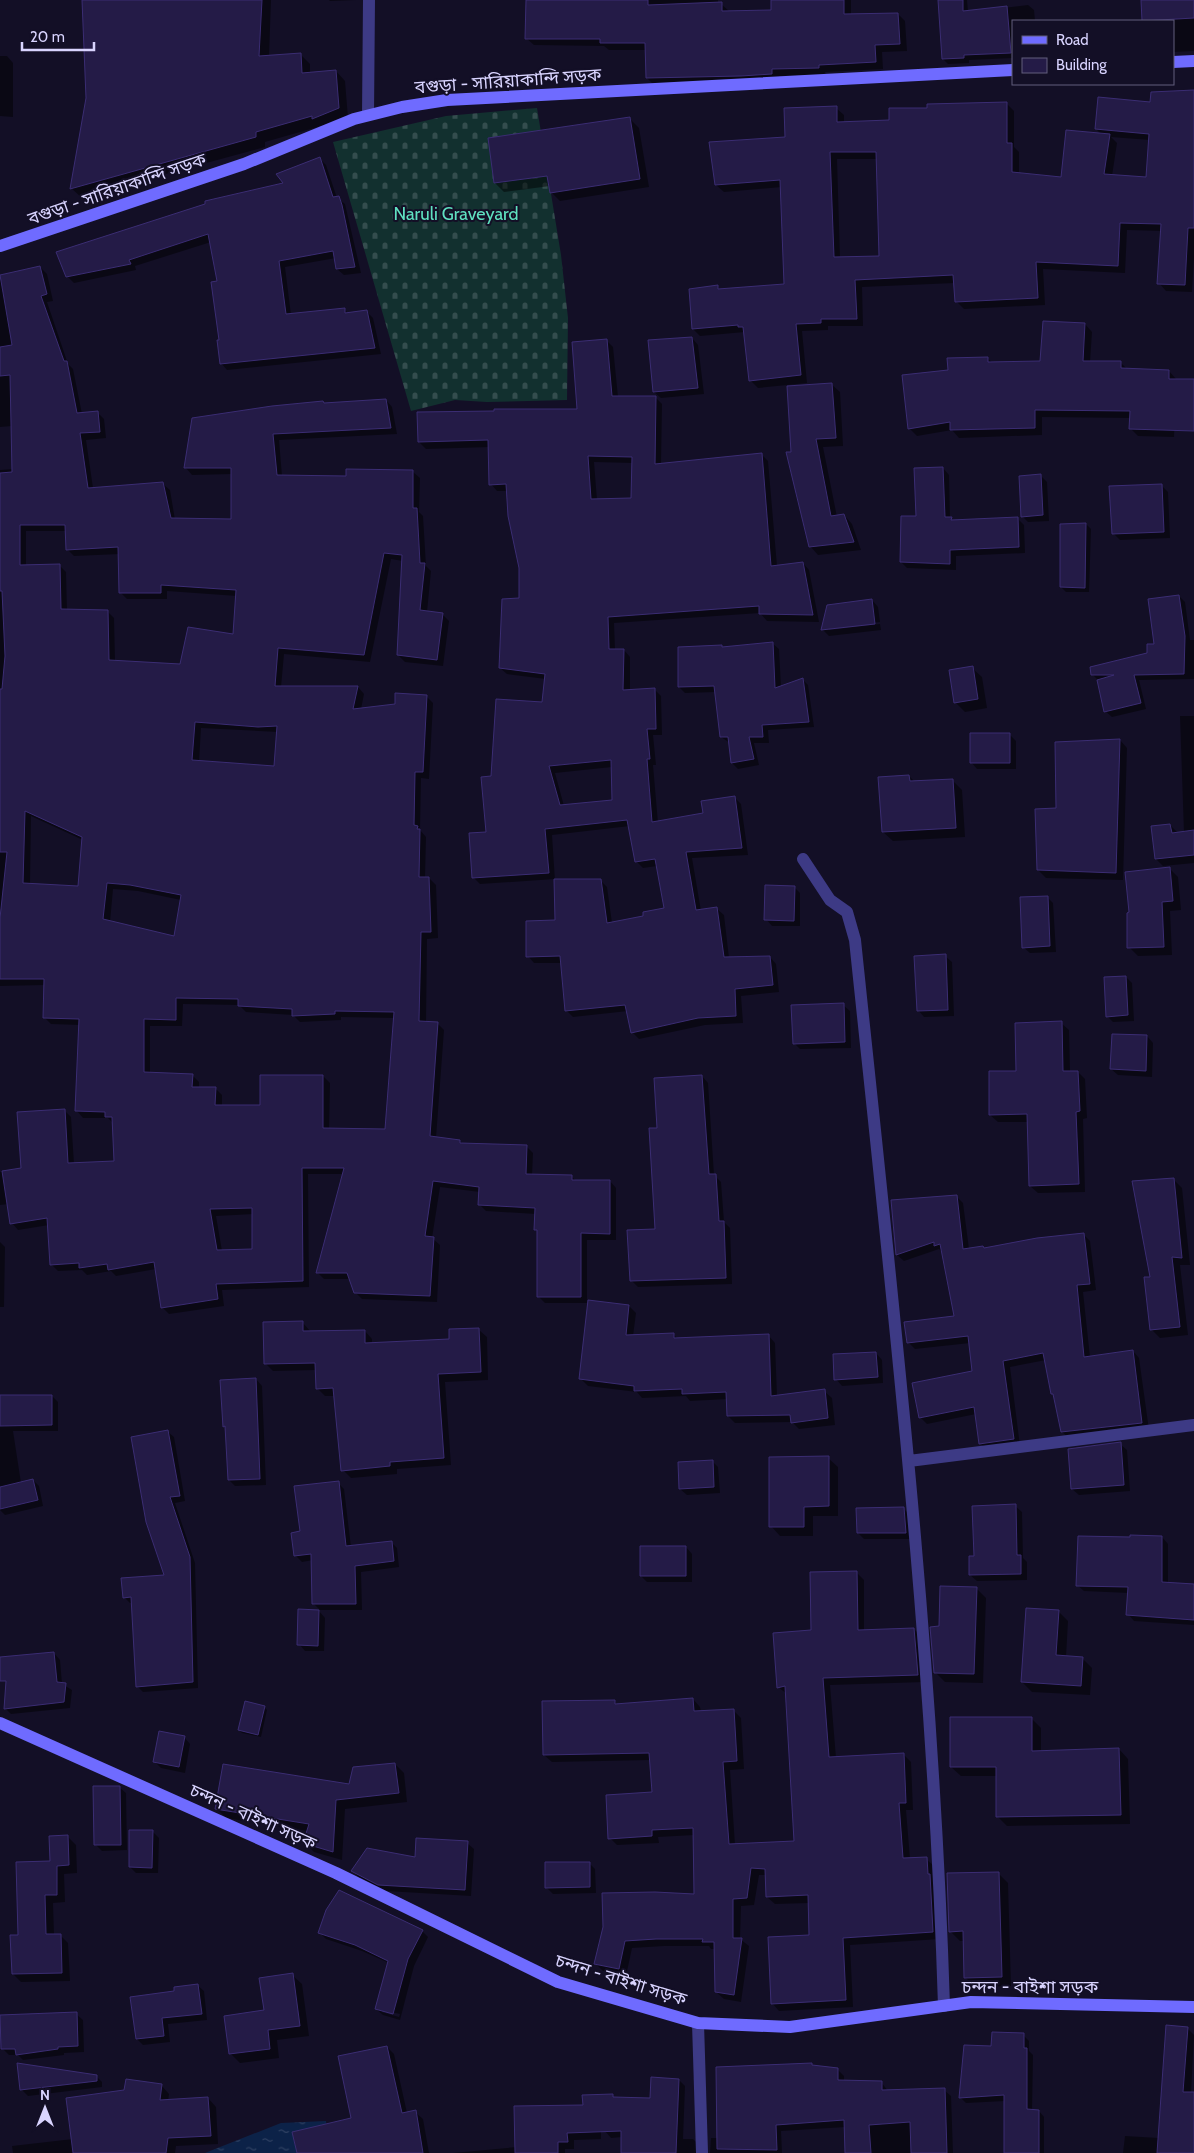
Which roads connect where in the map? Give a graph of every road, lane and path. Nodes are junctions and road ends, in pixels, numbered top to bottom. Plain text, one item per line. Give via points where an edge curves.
1 (368, 0) edge
2 (1194, 61) edge
3 (1174, 62) edge
4 (1012, 70) edge
5 (368, 115) junction
6 (0, 246) edge
7 (803, 859) dead end
8 (1194, 1425) edge
9 (909, 1461) junction
10 (0, 1723) edge
11 (944, 2006) junction
12 (1194, 2007) edge
13 (698, 2022) junction
14 (702, 2153) edge

1 - 5 street
2 - 3 main road
4 - 5 main road, বগুড়া - সারিয়াকান্দি সড়ক via 447,100
5 - 6 main road, বগুড়া - সারিয়াকান্দি সড়ক via 244,164
7 - 9 street via 830,900 847,912 855,940
8 - 9 street
9 - 11 street via 940,1869
10 - 13 main road, চন্দন - বাইশা সড়ক via 336,1873 558,1982
11 - 12 main road, চন্দন - বাইশা সড়ক via 971,2002
11 - 13 main road, চন্দন - বাইশা সড়ক via 790,2026
13 - 14 street

